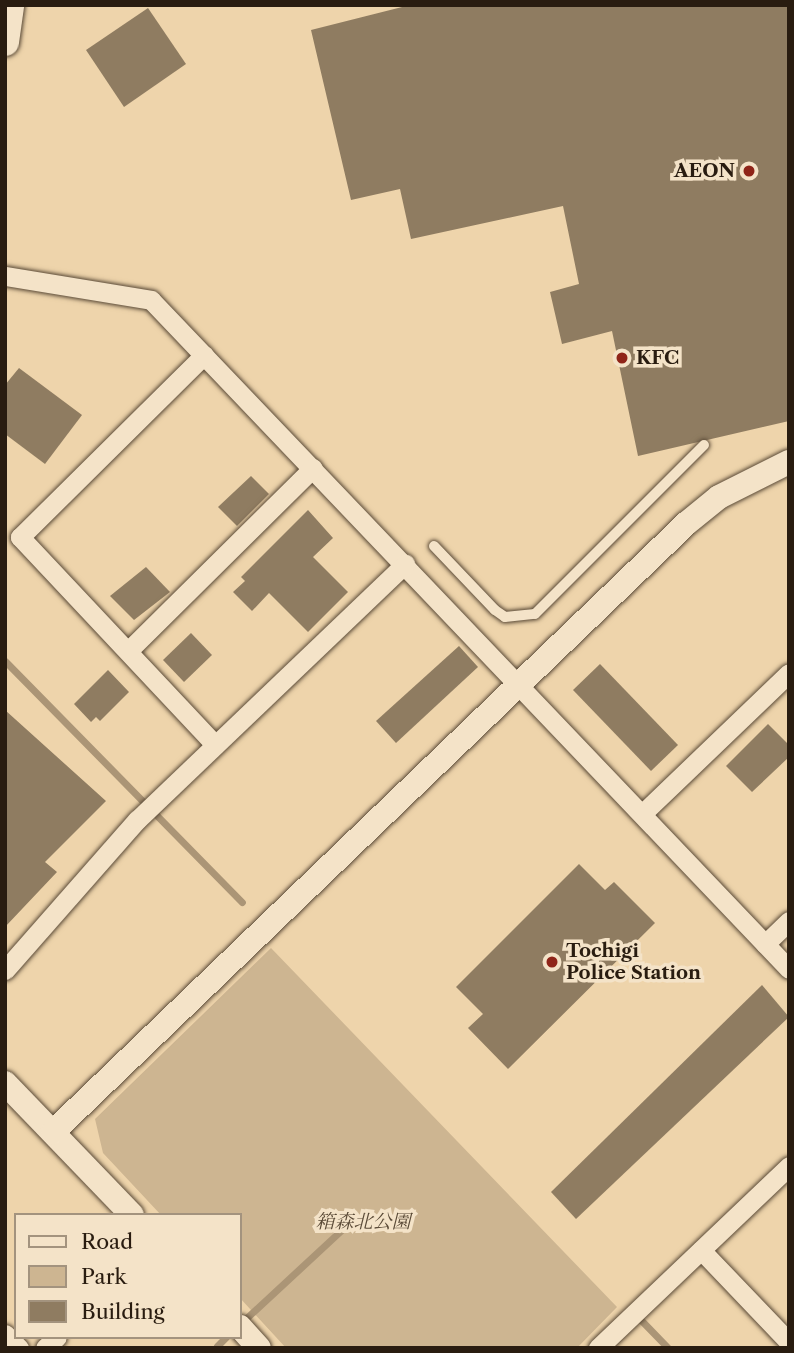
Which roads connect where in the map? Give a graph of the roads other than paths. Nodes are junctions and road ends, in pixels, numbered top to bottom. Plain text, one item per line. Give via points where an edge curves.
1 (10, 5) edge
2 (5, 41) edge
3 (5, 276) edge
4 (204, 355) junction
5 (704, 445) dead end
6 (789, 462) edge
7 (313, 468) junction
8 (434, 546) dead end
9 (405, 564) junction
10 (128, 651) junction
11 (789, 673) edge
12 (519, 683) junction
13 (215, 745) junction
14 (643, 813) junction
15 (789, 921) edge
16 (765, 944) junction
17 (789, 969) edge
18 (5, 970) edge
19 (5, 1083) edge
20 (53, 1132) junction
21 (789, 1166) edge
22 (130, 1213) edge
23 (701, 1250) junction
24 (242, 1329) edge
25 (5, 1334) edge
26 (789, 1342) edge
27 (19, 1348) edge
28 (260, 1348) edge
29 (598, 1348) edge

1 - 2 main road
3 - 4 street via 151,300
4 - 7 street
4 - 10 street via 20,537
5 - 8 lane via 535,614 505,617
6 - 12 street via 719,498 687,523
7 - 9 street
7 - 10 street
9 - 12 street
9 - 13 street
10 - 13 street
11 - 14 street
12 - 14 street
12 - 20 street
13 - 18 street via 78,882
14 - 16 street
15 - 16 street
16 - 17 street
19 - 20 street
20 - 22 street
21 - 23 street
23 - 26 street
23 - 29 street
24 - 28 street
25 - 27 street

